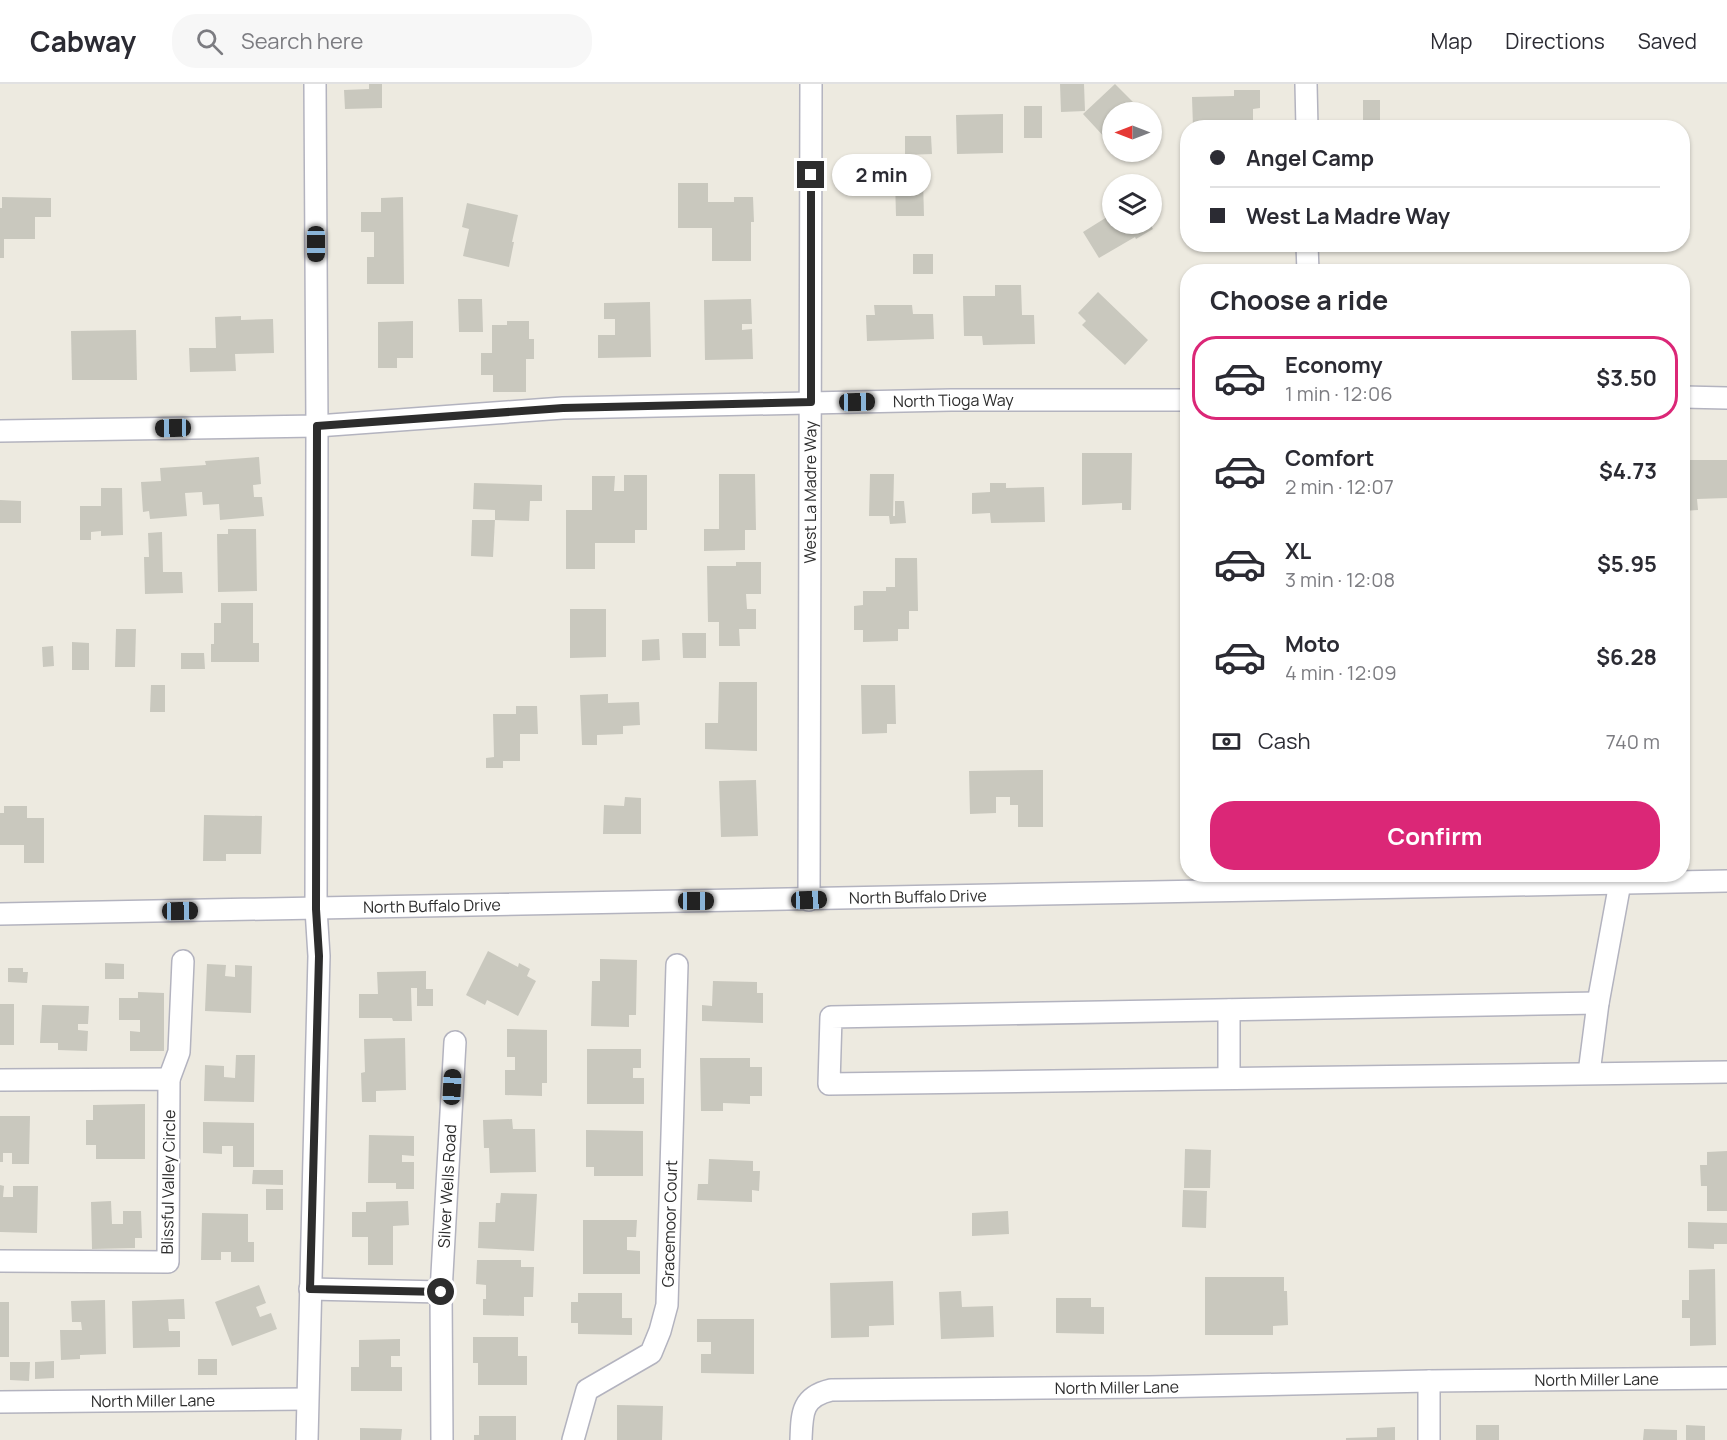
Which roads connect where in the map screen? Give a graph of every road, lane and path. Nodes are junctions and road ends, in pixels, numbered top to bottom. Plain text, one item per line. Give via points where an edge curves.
1 (315, 84) edge
2 (811, 84) edge
3 (1306, 84) edge
4 (1307, 120) edge
5 (1690, 397) edge
6 (1727, 398) edge
7 (1180, 400) edge
8 (811, 402) junction
9 (317, 426) junction
10 (0, 431) edge
11 (1727, 881) edge
12 (1307, 882) edge
13 (1620, 884) junction
14 (809, 900) junction
15 (316, 909) junction
16 (0, 914) edge
17 (183, 961) dead end
18 (677, 965) dead end
19 (1598, 1003) junction
20 (1229, 1010) junction
21 (455, 1042) dead end
22 (1727, 1072) edge
23 (1589, 1073) junction
24 (169, 1078) junction
25 (1229, 1078) junction
26 (0, 1080) edge
27 (0, 1261) edge
28 (310, 1289) junction
29 (441, 1292) junction
30 (1727, 1378) edge
31 (1430, 1381) junction
32 (307, 1399) junction
33 (0, 1402) edge
34 (307, 1440) edge
35 (442, 1440) edge
36 (573, 1440) edge
37 (801, 1440) edge
38 (1429, 1440) edge

1 - 9 street
2 - 8 street, West La Madre Way
3 - 4 street
5 - 6 street
7 - 8 street, North Tioga Way
8 - 9 street, North Tioga Way via 563,408
8 - 14 street, West La Madre Way
9 - 10 street, North Tioga Way
9 - 15 street
11 - 13 street, North Buffalo Drive
12 - 13 street, North Buffalo Drive
12 - 14 street, North Buffalo Drive
13 - 19 street
14 - 15 street, North Buffalo Drive
15 - 16 street, North Buffalo Drive
15 - 28 street via 319,956
17 - 24 street, Blissful Valley Circle via 179,1052
18 - 36 street, Gracemoor Court via 667,1305 651,1353 587,1390
19 - 20 street
19 - 23 street
20 - 25 street
20 - 25 street via 831,1017 829,1084
21 - 29 street, Silver Wells Road
22 - 23 street
23 - 25 street
24 - 26 street
24 - 27 street, Blissful Valley Circle via 168,1262
28 - 29 street
28 - 32 street
29 - 35 street, Silver Wells Road
30 - 31 street, North Miller Lane
31 - 37 street, North Miller Lane via 1150,1388 838,1389 821,1393 807,1404 802,1414
31 - 38 street
32 - 33 street, North Miller Lane
32 - 34 street

